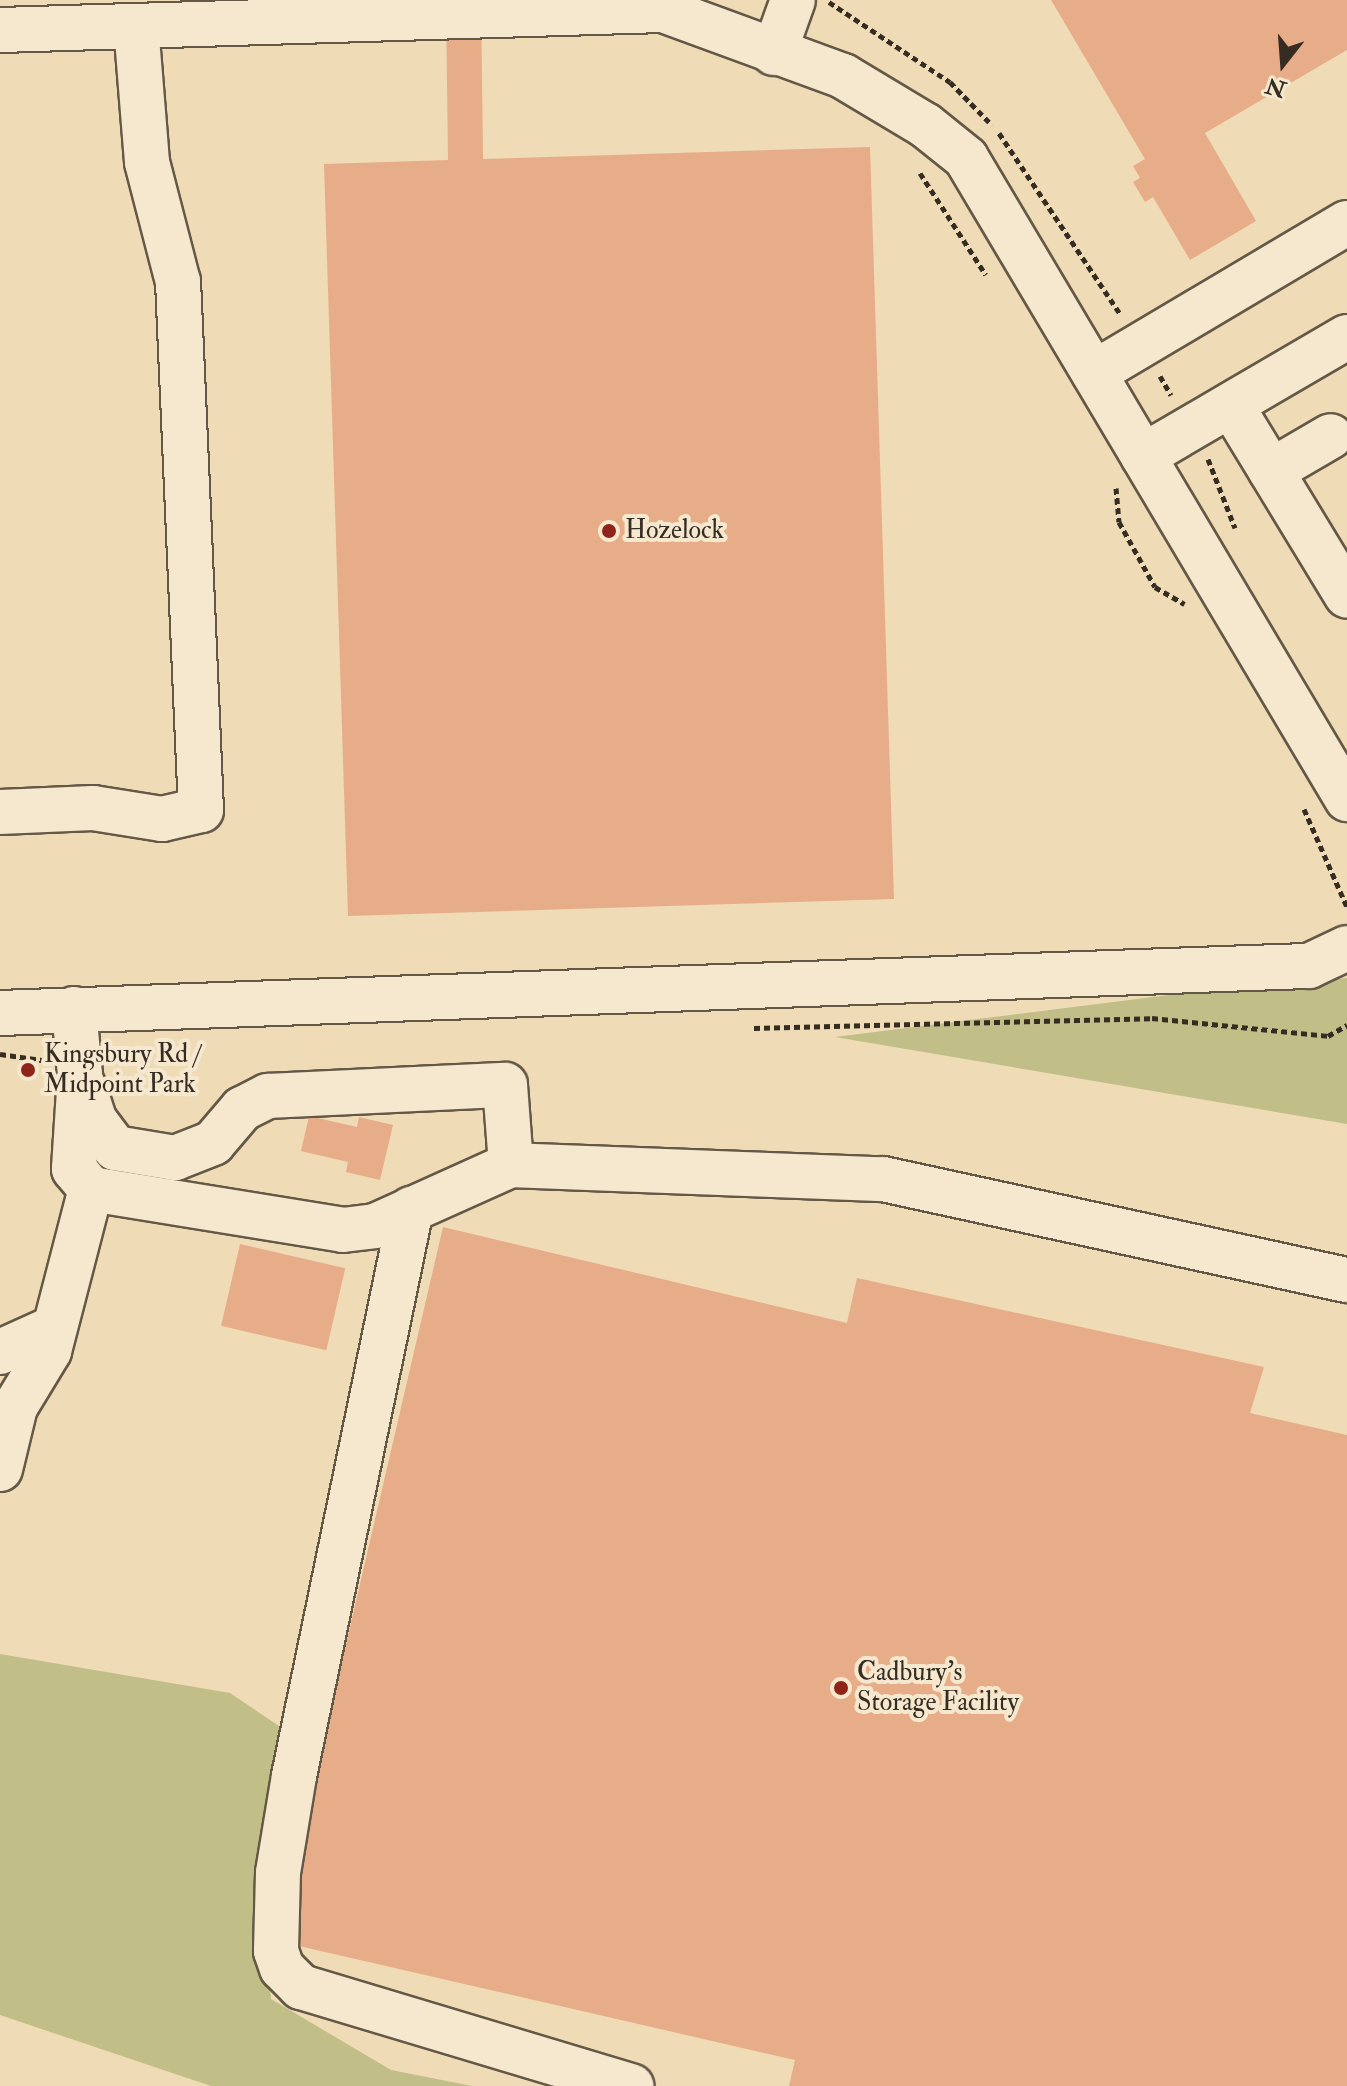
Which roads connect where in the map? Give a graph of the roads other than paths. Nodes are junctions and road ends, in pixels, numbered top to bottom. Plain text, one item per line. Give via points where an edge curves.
1 (793, 0) edge
2 (136, 26) junction
3 (0, 30) edge
4 (774, 53) junction
5 (1347, 223) edge
6 (1347, 337) edge
7 (1094, 373) junction
8 (1231, 405) junction
9 (1331, 436) dead end
10 (1126, 465) junction
11 (1271, 471) junction
12 (1331, 534) edge
13 (1347, 596) edge
14 (1347, 799) edge
15 (0, 812) edge
16 (1347, 948) edge
17 (74, 1009) junction
18 (0, 1013) edge
19 (79, 1068) junction
20 (511, 1165) junction
21 (91, 1189) junction
22 (411, 1209) junction
23 (1347, 1280) edge
24 (51, 1329) junction
25 (0, 1352) edge
26 (0, 1469) edge
27 (632, 2086) edge

1 - 4 lane
2 - 3 lane
2 - 4 lane via 663,10
2 - 15 lane via 147,162 178,282 201,810 162,819 93,808
4 - 7 lane via 843,76 925,125 966,158
5 - 7 lane
6 - 8 lane
7 - 10 lane
8 - 10 lane
8 - 11 lane
9 - 11 lane
10 - 14 lane
11 - 12 lane
12 - 13 lane
16 - 17 lane via 1309,966
17 - 18 lane
17 - 19 lane
19 - 20 lane via 95,1121 115,1148 175,1158 213,1143 242,1109 268,1096 505,1085
19 - 21 lane via 74,1169
20 - 22 lane
20 - 23 lane via 883,1179
21 - 22 lane via 343,1230 375,1226
21 - 24 lane
22 - 27 lane via 297,1761 278,1873 276,1951 282,1968 301,1987
24 - 25 lane
24 - 26 lane via 49,1351 15,1407

